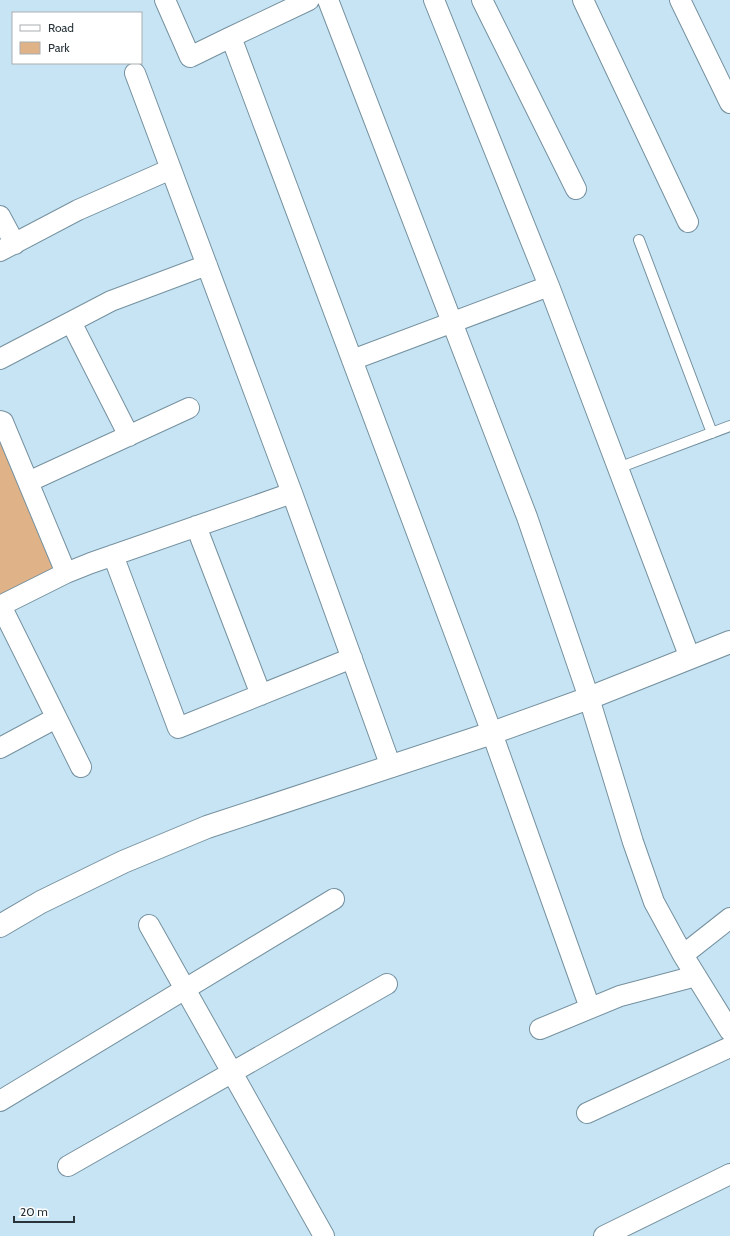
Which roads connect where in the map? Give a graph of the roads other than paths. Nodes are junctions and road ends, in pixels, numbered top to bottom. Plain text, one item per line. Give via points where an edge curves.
1 (165, 0) edge
2 (308, 0) edge
3 (328, 0) edge
4 (434, 0) edge
5 (482, 0) edge
6 (583, 0) edge
7 (680, 0) edge
8 (231, 37) junction
9 (135, 74) dead end
10 (730, 102) edge
11 (171, 169) junction
12 (576, 189) dead end
13 (0, 216) edge
14 (688, 222) dead end
15 (639, 240) dead end
16 (7, 247) edge
17 (207, 265) junction
18 (549, 286) junction
19 (71, 322) junction
20 (453, 322) junction
21 (0, 359) edge
22 (352, 360) junction
23 (189, 408) dead end
24 (0, 421) edge
25 (730, 426) edge
26 (712, 433) junction
27 (128, 436) junction
28 (618, 468) junction
29 (28, 482) junction
30 (292, 493) junction
31 (196, 526) junction
32 (113, 555) junction
33 (66, 573) junction
34 (0, 606) edge
35 (730, 642) edge
36 (352, 658) junction
37 (690, 658) junction
38 (261, 695) junction
39 (589, 698) junction
40 (56, 718) junction
41 (492, 733) junction
42 (0, 748) edge
43 (81, 767) dead end
44 (391, 767) junction
45 (334, 899) dead end
46 (730, 918) edge
47 (149, 925) dead end
48 (0, 926) edge
49 (682, 955) junction
50 (696, 976) junction
51 (387, 984) dead end
52 (185, 989) junction
53 (590, 1008) junction
54 (540, 1029) dead end
55 (730, 1034) edge
56 (232, 1072) junction
57 (0, 1101) edge
58 (587, 1113) dead end
59 (68, 1166) dead end
60 (730, 1174) edge
61 (324, 1236) edge
62 (604, 1236) edge

1 - 8 street via 190,57
2 - 8 street
3 - 20 street
4 - 18 street
5 - 12 street
6 - 14 street
7 - 10 street
8 - 22 street
9 - 11 street
11 - 16 street via 78,210
11 - 17 street
13 - 16 street
15 - 26 lane
17 - 19 street via 111,301
17 - 30 street
18 - 20 street
18 - 28 street
19 - 21 street
19 - 27 street
20 - 22 street
20 - 39 street via 527,517
22 - 41 street
23 - 27 street
24 - 29 street via 3,422
25 - 26 lane
26 - 28 lane
27 - 29 street
28 - 37 street
29 - 33 street
30 - 31 street
30 - 36 street
31 - 32 street
31 - 38 street
32 - 33 street
32 - 38 street via 178,728
33 - 34 street
34 - 40 street
35 - 37 street
36 - 38 street
36 - 44 street
37 - 39 street
39 - 41 street
39 - 49 street via 654,902
40 - 42 street
40 - 43 street
41 - 44 street
41 - 53 street
44 - 48 street via 207,827 123,862 41,902
45 - 52 street
46 - 49 street
47 - 52 street
49 - 50 street
50 - 53 street via 620,996
50 - 55 street
51 - 56 street
52 - 56 street
52 - 57 street
53 - 54 street
55 - 58 street
56 - 59 street
56 - 61 street
60 - 62 street

